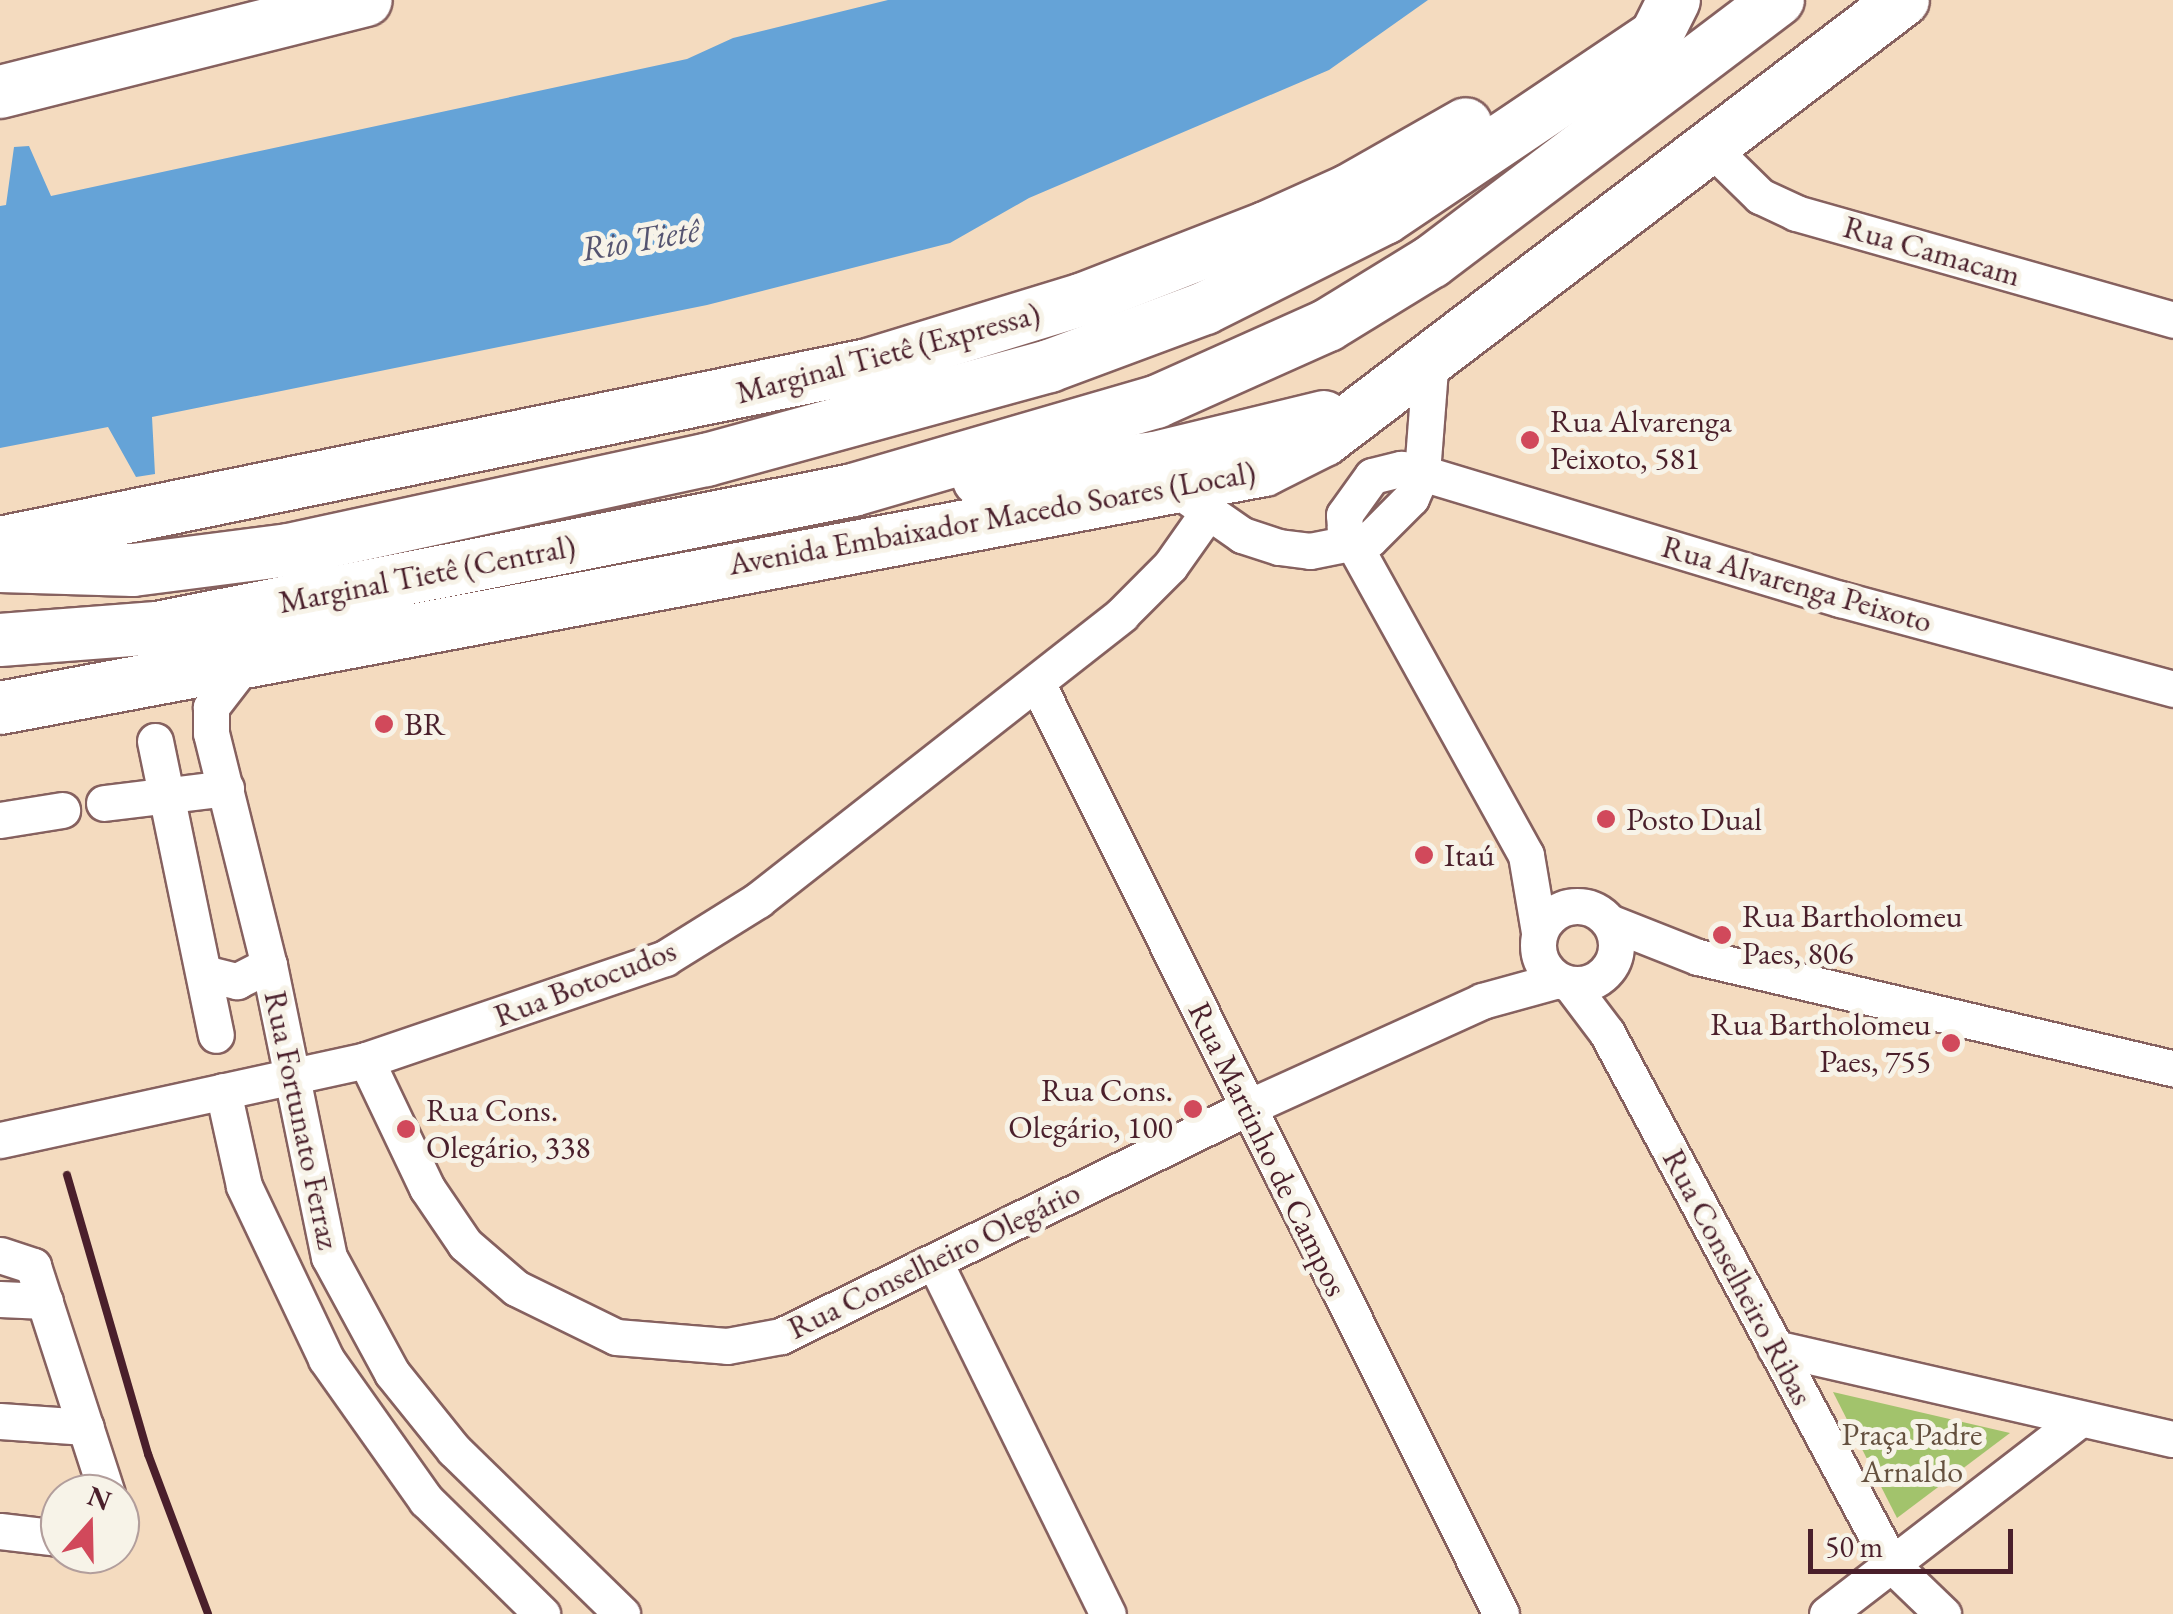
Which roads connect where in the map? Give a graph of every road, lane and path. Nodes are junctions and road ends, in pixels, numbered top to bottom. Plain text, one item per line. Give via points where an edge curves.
1 (366, 0) edge
2 (1653, 0) edge
3 (1674, 0) edge
4 (1778, 0) edge
5 (1903, 0) edge
6 (0, 92) edge
7 (1711, 148) junction
8 (1534, 186) junction
9 (2173, 320) edge
10 (1431, 356) junction
11 (1366, 407) junction
12 (706, 460) junction
13 (1422, 473) junction
14 (853, 490) junction
15 (1194, 502) junction
16 (0, 543) edge
17 (1354, 546) junction
18 (288, 550) junction
19 (0, 566) edge
20 (0, 622) edge
21 (0, 640) edge
22 (248, 658) junction
23 (1037, 683) junction
24 (2173, 689) edge
25 (5, 709) edge
26 (155, 741) dead end
27 (226, 788) junction
28 (162, 793) junction
29 (104, 803) dead end
30 (62, 810) dead end
31 (0, 820) edge
32 (1526, 855) junction
33 (1602, 916) junction
34 (1538, 939) junction
35 (1698, 957) junction
36 (269, 965) junction
37 (1606, 971) junction
38 (204, 973) junction
39 (1564, 982) junction
40 (1482, 1000) junction
41 (1607, 1033) junction
42 (216, 1035) dead end
43 (366, 1060) junction
44 (2173, 1068) edge
45 (292, 1076) junction
46 (223, 1091) junction
47 (1251, 1106) junction
48 (0, 1140) edge
49 (0, 1254) edge
50 (935, 1263) junction
51 (0, 1299) edge
52 (45, 1300) junction
53 (1775, 1348) junction
54 (2079, 1420) junction
55 (0, 1421) edge
56 (86, 1427) junction
57 (2173, 1439) edge
58 (101, 1474) edge
59 (0, 1532) edge
60 (40, 1536) edge
61 (1892, 1565) junction
62 (542, 1614) edge
63 (622, 1614) edge
64 (1108, 1614) edge
65 (1502, 1614) edge
66 (1826, 1614) edge
67 (1943, 1614) edge

1 - 6 highway
2 - 16 highway, Marginal Tietê (Expressa) via 1480,115 1350,190 1030,316 760,390
3 - 12 highway via 1656,36 1385,218 1301,263 1204,308 1048,366
4 - 8 highway
5 - 7 highway, Avenida Embaixador Macedo Soares (Local)
7 - 9 street, Rua Camacam via 1760,196 1796,213
7 - 10 highway, Avenida Embaixador Macedo Soares (Local)
8 - 12 highway via 1141,367 777,466
8 - 14 highway via 1396,284 1218,378 1086,425
10 - 11 highway, Avenida Embaixador Macedo Soares (Local)
10 - 13 street
11 - 14 highway via 1073,472
11 - 15 highway, Avenida Embaixador Macedo Soares (Local) via 1324,440
12 - 18 highway
13 - 17 street via 1401,468 1372,476 1344,515
13 - 24 street, Rua Alvarenga Peixoto via 1840,599
14 - 21 highway, Marginal Tietê (Central) via 157,628
15 - 17 street via 1280,547
15 - 22 highway, Avenida Embaixador Macedo Soares (Local) via 760,560
15 - 23 street, Rua Botocudos via 1170,566
17 - 32 street
18 - 19 highway via 132,570
18 - 20 highway via 248,569
22 - 25 highway, Avenida Embaixador Macedo Soares (Local)
22 - 27 street, Rua Fortunato Ferraz via 211,708
23 - 43 street, Rua Botocudos via 758,900 664,958
23 - 47 street, Rua Martinho de Campos
26 - 28 street
27 - 28 street
27 - 36 street, Rua Fortunato Ferraz
28 - 29 street
28 - 38 street
30 - 31 street
32 - 33 street
32 - 34 street
33 - 34 street via 1569,906
33 - 35 street
33 - 37 street via 1616,943
34 - 39 street via 1543,966
34 - 40 street, Rua Conselheiro Olegário
35 - 37 street
35 - 44 street
36 - 38 street via 236,981
36 - 45 street, Rua Fortunato Ferraz
37 - 39 street
37 - 41 street, Rua Conselheiro Ribas
38 - 42 street
39 - 40 street, Rua Conselheiro Olegário
39 - 41 street, Rua Conselheiro Ribas
40 - 47 street, Rua Conselheiro Olegário
41 - 53 street, Rua Conselheiro Ribas
43 - 45 street, Rua Botocudos
43 - 50 street, Rua Conselheiro Olegário via 427,1188 465,1244 516,1288 616,1337 727,1346 781,1336
45 - 46 street, Rua Botocudos
45 - 63 street, Rua Fortunato Ferraz via 330,1257 392,1373 508,1508
46 - 48 street, Rua Botocudos
46 - 62 street, Rua Fortunato Ferraz via 244,1186 326,1359 426,1500
47 - 50 street, Rua Conselheiro Olegário
47 - 65 street, Rua Martinho de Campos via 1354,1328
49 - 52 street via 33,1266
50 - 64 street
51 - 52 street
52 - 56 street
53 - 54 street
53 - 61 street, Rua Conselheiro Ribas
54 - 57 street
54 - 61 street
55 - 56 street
56 - 58 street
59 - 60 street
61 - 66 street
61 - 67 street, Rua Conselheiro Ribas

